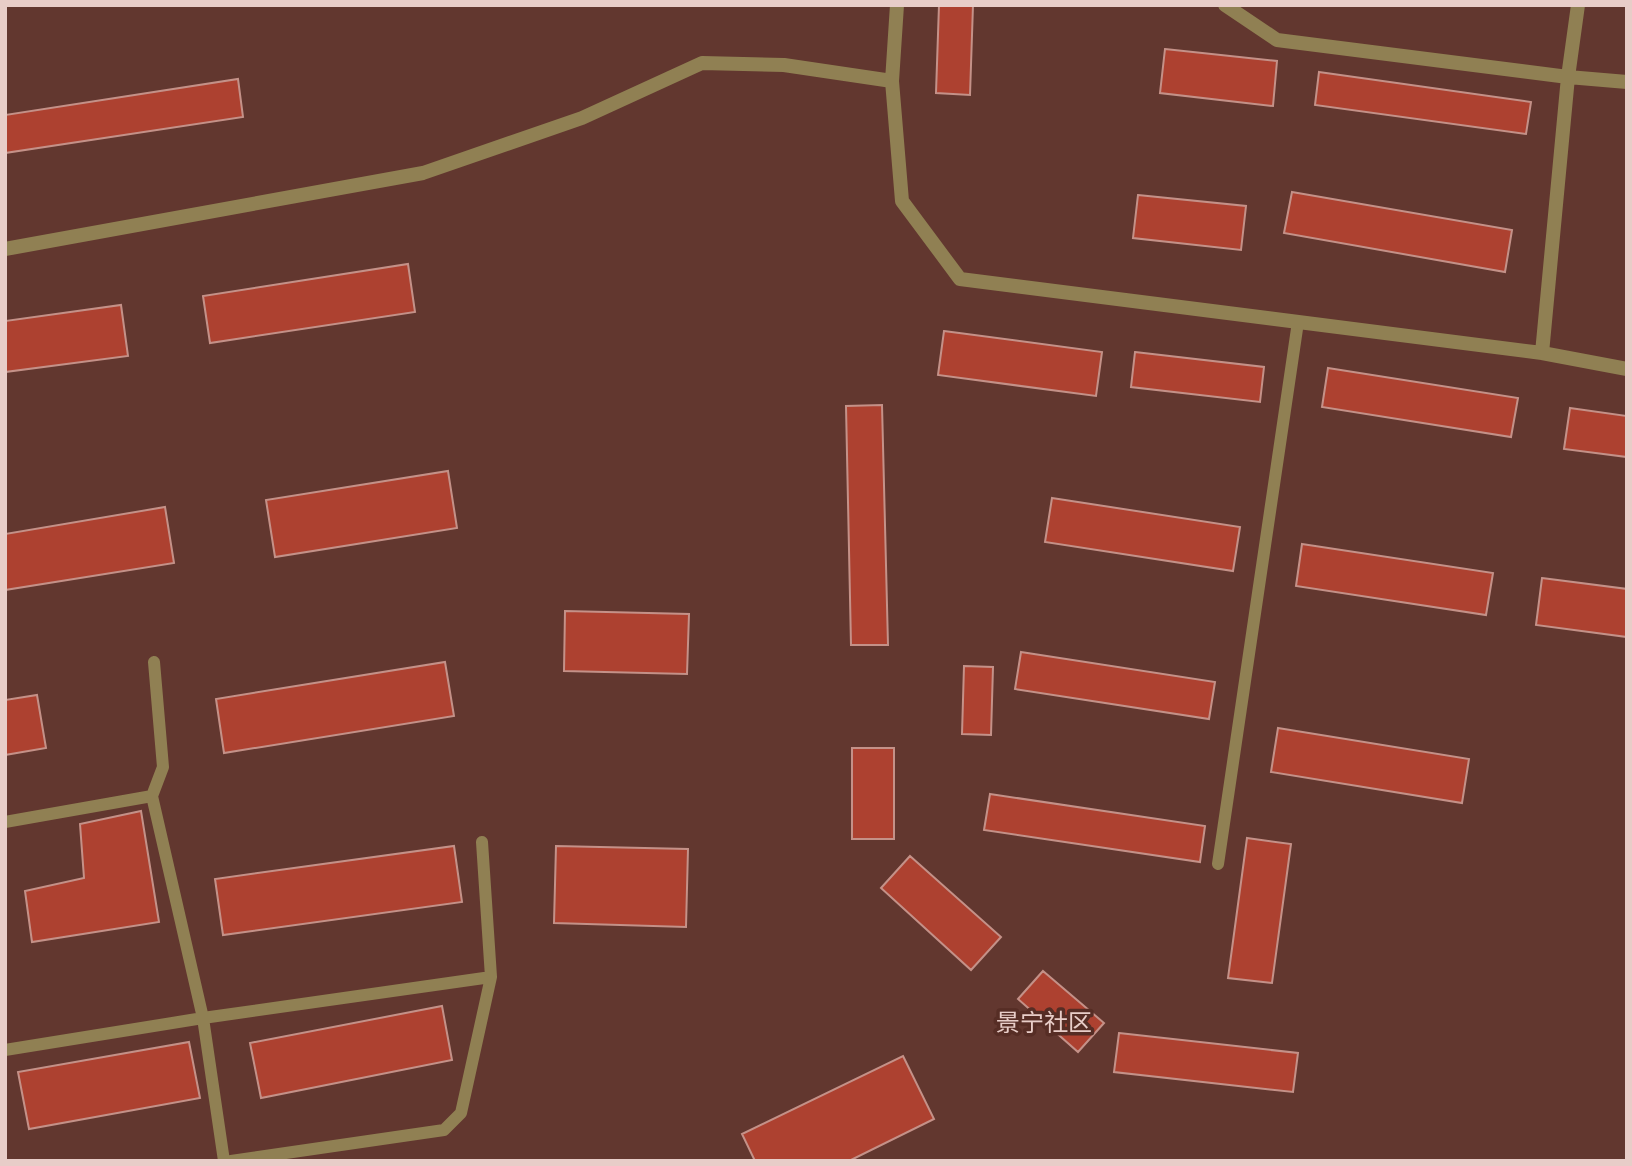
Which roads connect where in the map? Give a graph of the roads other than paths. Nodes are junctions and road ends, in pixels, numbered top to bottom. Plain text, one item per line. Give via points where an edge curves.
1 (897, 5) edge
2 (1225, 5) edge
3 (1578, 5) edge
4 (1568, 77) junction
5 (892, 81) junction
6 (1627, 82) edge
7 (5, 250) edge
8 (1298, 322) junction
9 (1542, 353) junction
10 (1627, 369) edge
11 (154, 662) dead end
12 (152, 796) junction
13 (5, 822) edge
14 (482, 842) dead end
15 (1218, 864) dead end
16 (491, 978) junction
17 (203, 1018) junction
18 (5, 1050) edge
19 (224, 1161) edge
20 (230, 1161) edge

1 - 5 street
2 - 4 street via 1277,40
3 - 4 street
4 - 6 street
4 - 9 street
5 - 7 street via 784,65 702,63 582,118 423,173
5 - 8 street via 902,201 960,279
8 - 9 street
8 - 15 lane
9 - 10 street
11 - 12 lane via 163,767
12 - 13 lane
12 - 17 lane
14 - 16 lane
16 - 17 lane
16 - 20 lane via 461,1114 444,1130
17 - 18 lane
17 - 19 lane

